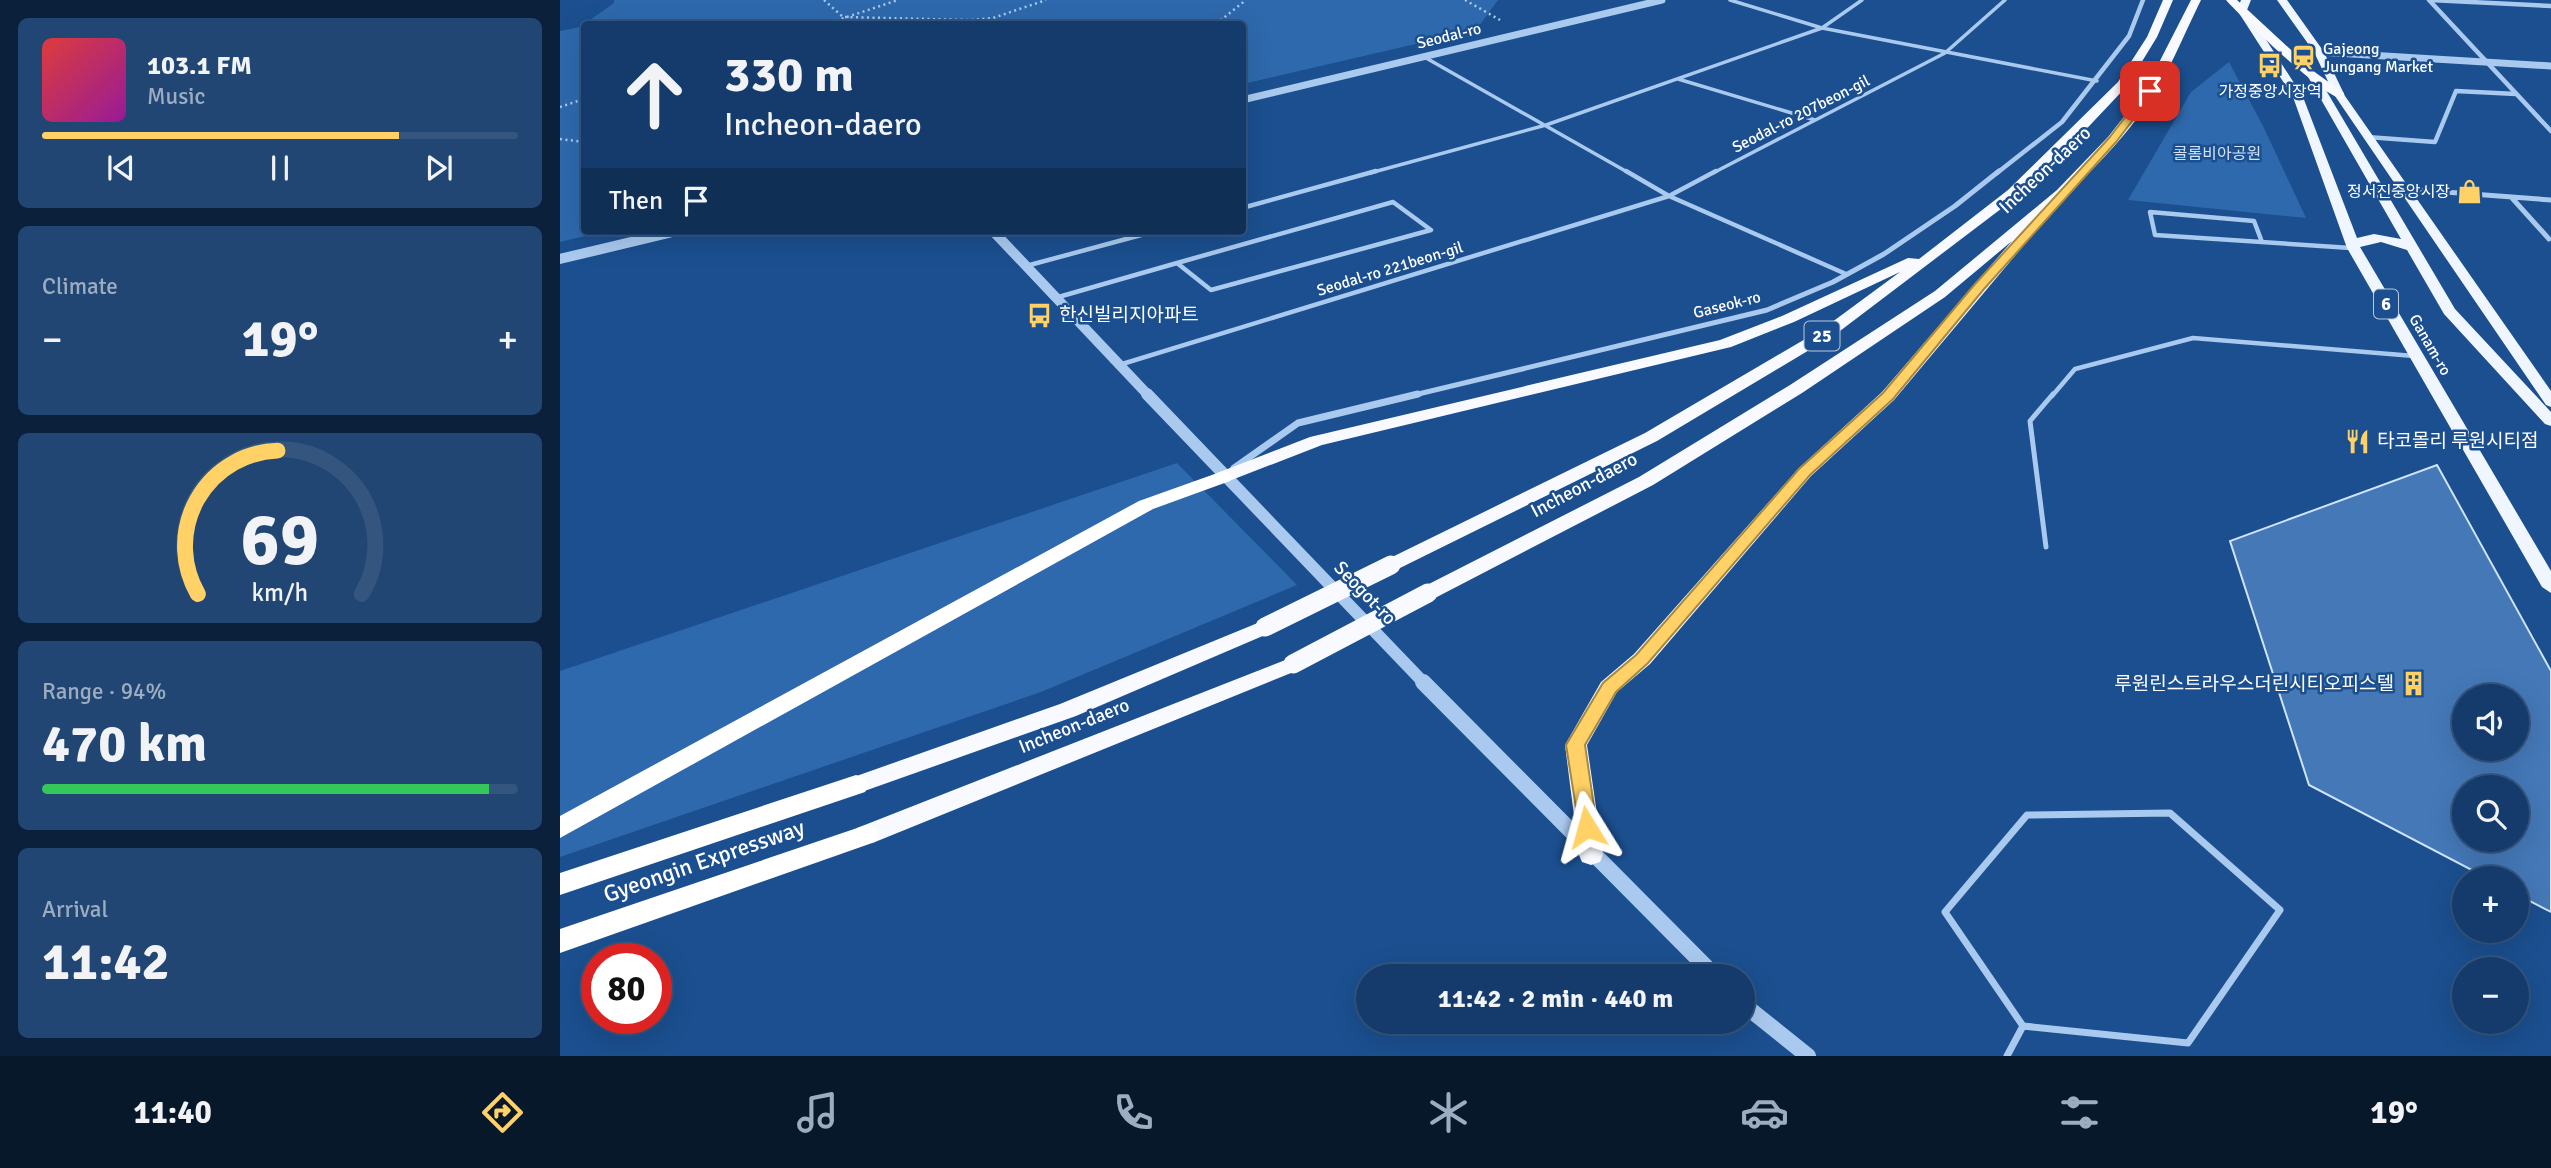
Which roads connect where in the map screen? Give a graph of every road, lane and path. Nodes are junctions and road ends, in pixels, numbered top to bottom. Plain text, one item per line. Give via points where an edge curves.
1 (824, 0) edge
2 (898, 0) edge
3 (1046, 0) edge
4 (1246, 0) edge
5 (1662, 0) edge
6 (1730, 0) edge
7 (1862, 0) edge
8 (2005, 0) edge
9 (2143, 0) edge
10 (2168, 0) edge
11 (2196, 0) edge
12 (2231, 0) edge
13 (2282, 0) edge
14 (2429, 0) edge
15 (2471, 1) edge
16 (2244, 5) edge
17 (2551, 6) edge
18 (843, 18) junction
19 (834, 21) edge
20 (1220, 21) edge
21 (1822, 29) junction
22 (2319, 52) junction
23 (1945, 53) junction
24 (1426, 58) junction
25 (2487, 62) junction
26 (2551, 66) edge
27 (2312, 75) junction
28 (1678, 79) junction
29 (2097, 81) junction
30 (2516, 94) junction
31 (2340, 96) junction
32 (1246, 99) edge
33 (581, 101) edge
34 (560, 107) edge
35 (1815, 120) junction
36 (1546, 125) junction
37 (2550, 129) edge
38 (2367, 137) junction
39 (560, 139) edge
40 (581, 142) edge
41 (2405, 189) junction
42 (2062, 193) junction
43 (1669, 196) junction
44 (2512, 198) junction
45 (2551, 200) edge
46 (1246, 207) edge
47 (660, 235) edge
48 (997, 235) edge
49 (1141, 235) edge
50 (2549, 239) dead end
51 (2262, 242) junction
52 (1946, 246) junction
53 (2354, 246) junction
54 (2410, 247) junction
55 (560, 259) edge
56 (1177, 263) junction
57 (1026, 266) junction
58 (1846, 274) junction
59 (1055, 298) junction
60 (2417, 356) junction
61 (1118, 365) junction
62 (2549, 396) edge
63 (2551, 421) edge
64 (1223, 477) junction
65 (2046, 547) dead end
66 (1391, 565) joint
67 (2551, 587) edge
68 (856, 785) joint
69 (560, 828) edge
70 (866, 835) joint
71 (1591, 855) junction
72 (560, 884) edge
73 (560, 941) edge
74 (1703, 964) edge
75 (1755, 1014) edge
76 (2023, 1026) junction
77 (1808, 1056) edge
78 (2007, 1056) edge

1 - 18 path
2 - 18 path
3 - 18 path via 993,18
4 - 20 path
5 - 24 street, Seodal-ro
6 - 21 lane
7 - 21 lane
8 - 23 lane, Seodal-ro 207beon-gil
9 - 29 street, Gaseok-ro via 2129,36
10 - 52 highway, Incheon-daero / 25 via 2123,84 2013,193
11 - 42 highway, Incheon-daero / 25 via 2150,91
12 - 16 highway
13 - 22 main road
14 - 15 street
14 - 25 street
15 - 17 street
16 - 27 highway
16 - 53 main road, Ganam-ro / 6 via 2298,97
18 - 19 path
21 - 23 lane
21 - 28 lane
22 - 25 street
22 - 31 main road
23 - 29 lane
23 - 35 lane, Seodal-ro 207beon-gil
24 - 32 street, Seodal-ro
24 - 36 lane
25 - 26 street
25 - 30 street
27 - 31 highway
27 - 54 main road
28 - 35 lane
28 - 36 lane
29 - 58 street, Gaseok-ro via 2062,122 1955,206
30 - 37 street
30 - 38 street via 2456,90 2435,142
31 - 38 main road
33 - 34 path
35 - 43 lane, Seodal-ro 207beon-gil
36 - 43 lane
36 - 46 lane
38 - 41 main road
39 - 40 path
41 - 44 street
41 - 62 main road
42 - 70 highway, Incheon-daero / 25, bridge via 1940,294 1646,481 1293,664
42 - 71 highway via 1888,396 1805,472 1642,659 1609,687 1576,745
43 - 58 lane
43 - 61 lane, Seodal-ro 221beon-gil
44 - 45 street
44 - 50 street
47 - 55 street
48 - 57 street, Seogot-ro
49 - 57 lane
51 - 51 lane via 2155,235 2150,212 2253,221
51 - 53 lane
52 - 64 highway via 1725,344 1316,441
52 - 66 highway, Incheon-daero / 25 via 1830,331 1651,437
53 - 54 main road via 2364,238 2377,237
53 - 60 main road, Ganam-ro / 6
54 - 63 main road via 2449,311
56 - 56 lane via 1393,202 1431,230 1211,290
56 - 59 lane
57 - 59 street, Seogot-ro
58 - 64 street, Gaseok-ro via 1767,310 1297,423
59 - 61 street, Seogot-ro
60 - 65 lane via 2193,338 2075,369 2029,421
60 - 67 main road, Ganam-ro / 6
61 - 64 street, Seogot-ro
64 - 69 highway via 1146,505
64 - 71 street, Seogot-ro
66 - 68 highway, Incheon-daero, bridge via 1265,627 1068,710
68 - 72 highway, Gyeongin Expressway
70 - 73 highway, Gyeongin Expressway
71 - 74 street, Seogot-ro
75 - 77 street
76 - 76 lane via 2188,1043 2280,910 2170,813 2027,815 1945,912
76 - 78 lane

